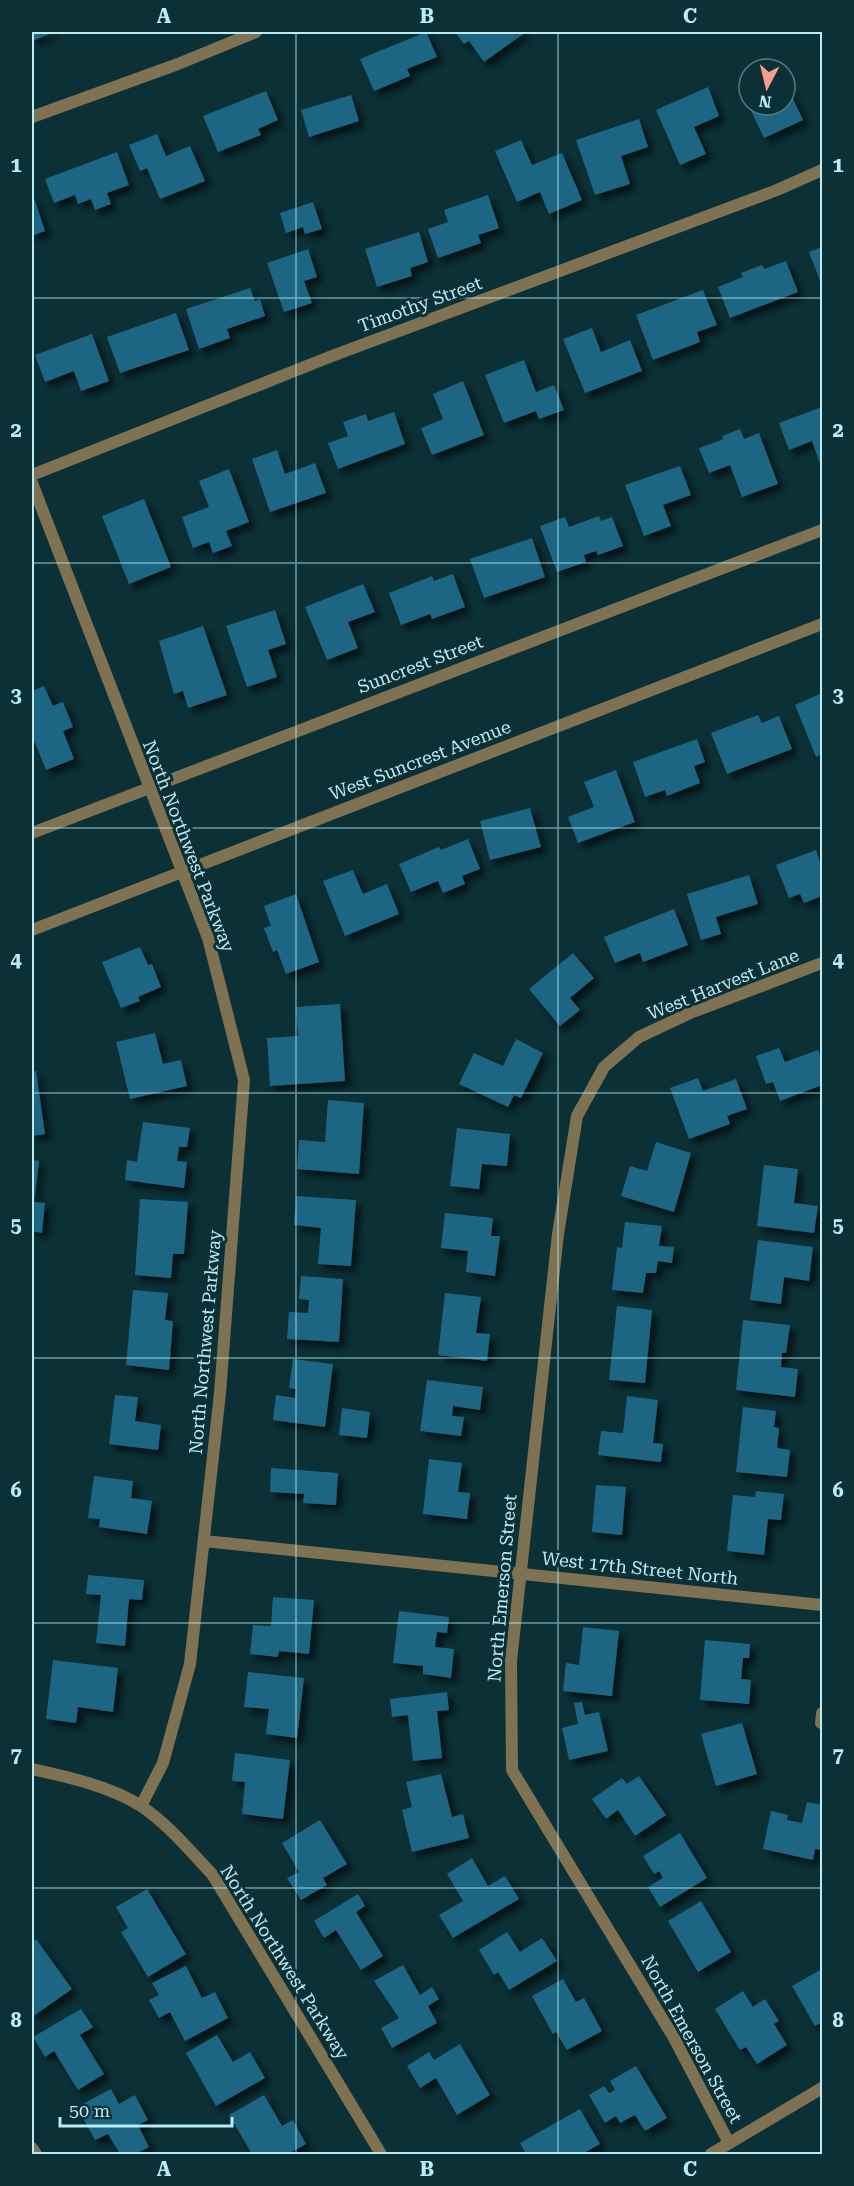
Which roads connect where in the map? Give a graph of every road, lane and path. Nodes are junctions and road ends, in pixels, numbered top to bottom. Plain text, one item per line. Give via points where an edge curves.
1 (256, 32) edge
2 (32, 117) edge
3 (822, 170) edge
4 (32, 475) edge
5 (32, 483) edge
6 (822, 530) edge
7 (822, 624) edge
8 (149, 788) junction
9 (32, 833) edge
10 (182, 872) junction
11 (32, 930) edge
12 (822, 963) edge
13 (589, 1091) joint
14 (204, 1541) junction
15 (520, 1574) junction
16 (822, 1605) edge
17 (32, 1769) edge
18 (141, 1806) junction
19 (822, 2088) edge
20 (729, 2143) junction
21 (32, 2148) edge
22 (36, 2154) edge
23 (381, 2154) edge
24 (711, 2154) edge

1 - 2 street
3 - 4 street, Timothy Street
5 - 8 street, North Northwest Parkway
6 - 8 street, Suncrest Street
7 - 10 street, West Suncrest Avenue
8 - 9 street, Suncrest Street
8 - 10 street, North Northwest Parkway
10 - 11 street, West Suncrest Avenue
10 - 14 street, North Northwest Parkway via 208,938 244,1080 220,1393
12 - 13 street, West Harvest Lane via 639,1037 604,1067
13 - 15 street, North Emerson Street via 577,1116 558,1234
14 - 15 street, West 17th Street North
14 - 18 street, North Northwest Parkway via 190,1664 163,1763
15 - 16 street, West 17th Street North
15 - 20 street, North Emerson Street via 511,1661 512,1770 674,2038
17 - 18 street via 86,1782
18 - 23 street, North Northwest Parkway via 212,1874
19 - 20 street
20 - 24 street
21 - 22 street

